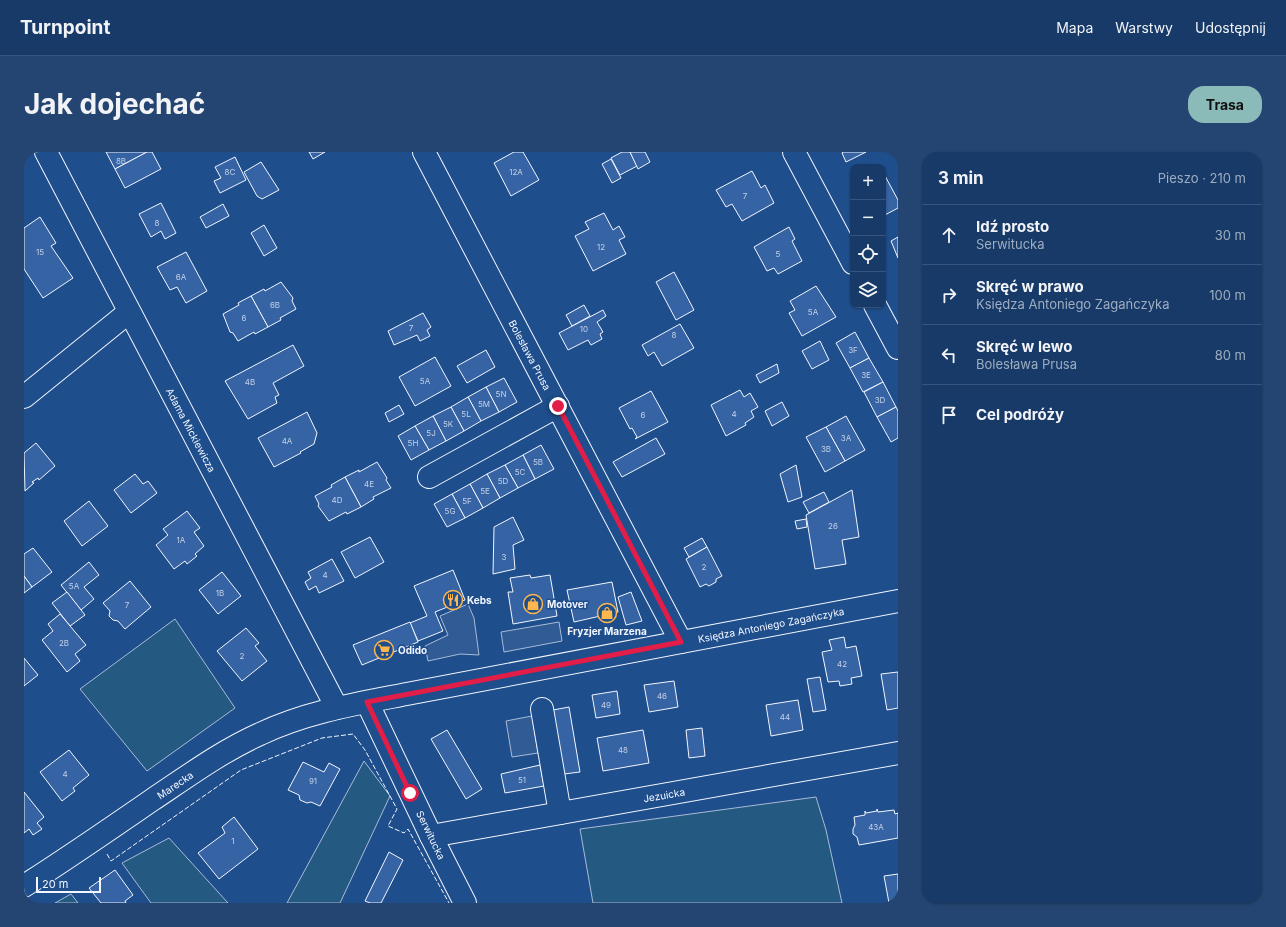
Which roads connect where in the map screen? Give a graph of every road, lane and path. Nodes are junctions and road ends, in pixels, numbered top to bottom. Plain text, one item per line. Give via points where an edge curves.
1 (46, 152) edge
2 (424, 152) edge
3 (794, 152) edge
4 (850, 257) edge
5 (877, 308) edge
6 (129, 312) junction
7 (898, 348) edge
8 (24, 397) edge
9 (558, 406) junction
10 (430, 477) dead end
11 (898, 601) edge
12 (681, 642) junction
13 (367, 702) junction
14 (338, 708) junction
15 (542, 710) dead end
16 (898, 753) edge
17 (560, 813) junction
18 (431, 836) junction
19 (24, 886) edge
20 (466, 903) edge

1 - 6 street, Adama Mickiewicza
2 - 9 street, Bolesława Prusa
3 - 4 street
5 - 7 street
6 - 8 street
6 - 14 street, Adama Mickiewicza
9 - 10 street
9 - 12 street, Bolesława Prusa
11 - 12 street, Księdza Antoniego Zagańczyka
12 - 13 street, Księdza Antoniego Zagańczyka
13 - 14 street, Księdza Antoniego Zagańczyka
13 - 18 street, Serwitucka
14 - 19 street, Marecka via 303,717 261,733 219,754
15 - 17 street
16 - 17 street, Jezuicka
17 - 18 street, Jezuicka
18 - 20 street, Serwitucka

